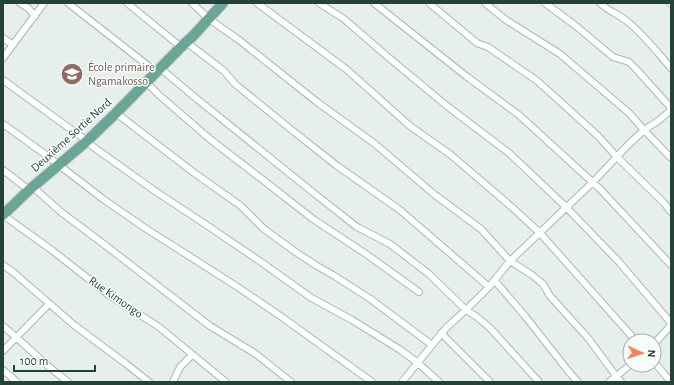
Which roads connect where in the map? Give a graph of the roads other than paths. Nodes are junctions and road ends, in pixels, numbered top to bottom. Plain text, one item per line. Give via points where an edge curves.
1 (20, 3) edge
2 (44, 3) edge
3 (68, 3) edge
4 (127, 3) edge
5 (192, 3) edge
6 (223, 3) edge
7 (257, 3) edge
8 (319, 3) edge
9 (374, 3) edge
10 (429, 3) edge
11 (485, 3) edge
12 (545, 3) edge
13 (600, 3) edge
14 (34, 16) junction
15 (209, 19) junction
16 (3, 38) edge
17 (184, 44) junction
18 (13, 46) junction
19 (3, 58) edge
20 (671, 68) edge
21 (158, 70) junction
22 (3, 80) edge
23 (146, 82) junction
24 (671, 109) edge
25 (116, 113) junction
26 (3, 124) edge
27 (644, 130) junction
28 (87, 140) junction
29 (617, 157) junction
30 (671, 158) edge
31 (58, 165) junction
32 (3, 170) edge
33 (593, 182) junction
34 (31, 188) junction
35 (566, 207) junction
36 (671, 212) edge
37 (3, 215) edge
38 (540, 233) junction
39 (510, 261) junction
40 (3, 265) edge
41 (671, 265) edge
42 (495, 281) junction
43 (489, 287) junction
44 (419, 292) dead end
45 (49, 304) junction
46 (466, 310) junction
47 (671, 324) edge
48 (3, 326) edge
49 (441, 333) junction
50 (629, 333) edge
51 (662, 335) edge
52 (16, 337) junction
53 (432, 345) junction
54 (3, 351) edge
55 (192, 355) junction
56 (418, 363) junction
57 (3, 370) edge
58 (622, 371) edge
59 (662, 371) edge
60 (616, 376) junction
61 (405, 381) edge
62 (17, 382) edge
63 (68, 382) edge
64 (148, 382) edge
65 (173, 382) edge
66 (226, 382) edge
67 (291, 382) edge
68 (372, 382) edge
69 (439, 382) edge
70 (490, 382) edge
71 (539, 382) edge
72 (578, 382) edge
73 (609, 382) edge
74 (621, 382) edge
75 (671, 382) edge

1 - 14 street
2 - 14 street
3 - 21 street
4 - 17 street
5 - 15 street
6 - 15 main road, Deuxième Sortie Nord
7 - 38 street via 346,69 410,126 457,160
8 - 35 street via 344,19 447,106 509,153
9 - 33 street via 520,115
10 - 29 street via 477,43 488,47 536,80 598,136
11 - 27 street via 506,20 560,54 629,113
12 - 24 street via 613,57 629,62
13 - 20 street via 640,32
14 - 18 street
15 - 17 main road, Deuxième Sortie Nord
15 - 39 street via 375,144 481,229
16 - 18 street
17 - 21 main road, Deuxième Sortie Nord
17 - 43 street via 224,71 235,84 311,146 400,210
18 - 19 street
21 - 23 main road, Deuxième Sortie Nord
21 - 46 street via 357,227 390,244 429,274
22 - 28 street
23 - 25 main road, Deuxième Sortie Nord
23 - 44 street via 211,140 313,218
24 - 27 street
25 - 28 main road, Deuxième Sortie Nord
25 - 53 street via 241,206 275,237 369,298
26 - 31 street
27 - 29 street
27 - 30 street
28 - 31 main road, Deuxième Sortie Nord
28 - 56 street via 155,192 310,297 352,320
29 - 33 street
29 - 36 street
31 - 34 main road, Deuxième Sortie Nord
31 - 68 street via 145,228 246,292
32 - 34 street
33 - 35 street
33 - 41 street
34 - 37 main road, Deuxième Sortie Nord
34 - 67 street via 210,326 256,354
35 - 38 street
35 - 47 street via 619,262
37 - 55 street, Rue Kimongo via 109,295 159,327
38 - 39 street
38 - 50 street
39 - 42 street
39 - 60 street via 542,284
40 - 45 street
42 - 43 street
42 - 72 street
43 - 46 street
45 - 52 street
45 - 64 street
46 - 49 street
46 - 71 street via 491,330
47 - 51 street
48 - 52 street
49 - 53 street
49 - 70 street
52 - 54 street
52 - 63 street
53 - 56 street
55 - 65 street via 180,367
55 - 66 street, Rue Kimongo
56 - 61 street
56 - 69 street
57 - 62 street
58 - 60 street
59 - 75 street
60 - 73 street
60 - 74 street

